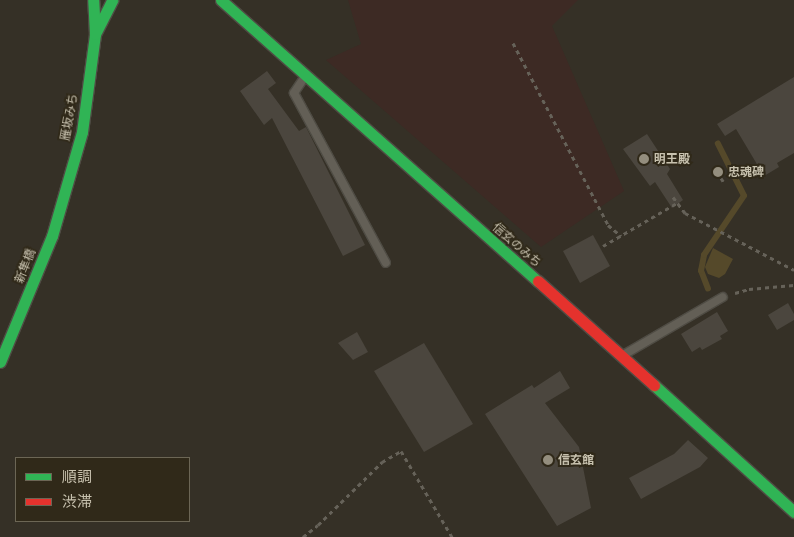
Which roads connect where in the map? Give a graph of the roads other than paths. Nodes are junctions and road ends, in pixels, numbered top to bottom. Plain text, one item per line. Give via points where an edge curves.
1 (93, 0) edge
2 (112, 0) edge
3 (221, 0) edge
4 (95, 34) junction
5 (305, 76) junction
6 (52, 236) joint
7 (386, 263) dead end
8 (723, 297) road end
9 (621, 356) junction
10 (0, 362) edge
11 (794, 512) edge

1 - 4 main road, 雁坂みち
2 - 4 main road
3 - 5 main road, 信玄のみち
4 - 6 main road, 雁坂みち via 82,132
5 - 7 lane via 294,93
5 - 9 main road, 信玄のみち
6 - 10 main road, 新隼橋
8 - 9 lane
9 - 11 main road, 信玄のみち

